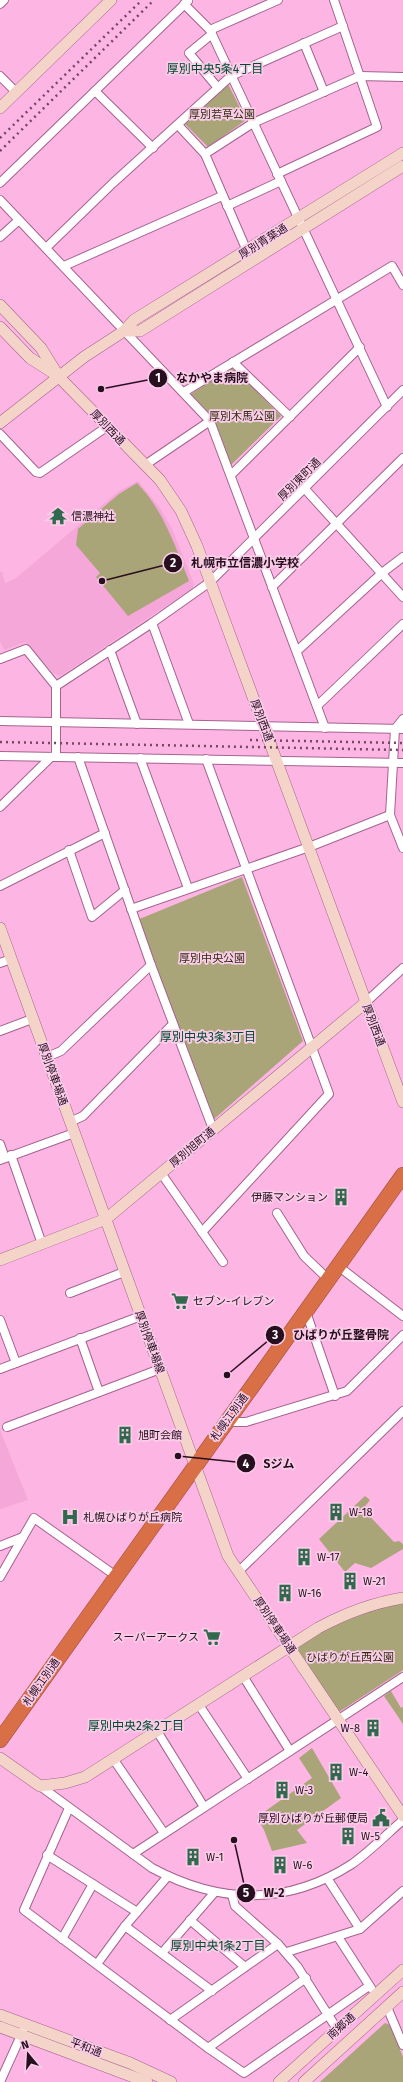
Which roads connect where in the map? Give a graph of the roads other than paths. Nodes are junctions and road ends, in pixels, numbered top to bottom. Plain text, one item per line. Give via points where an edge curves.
1 (4, 0) edge
2 (111, 0) edge
3 (278, 0) edge
4 (334, 0) edge
5 (186, 2) edge
6 (0, 4) edge
7 (343, 26) junction
8 (211, 32) junction
9 (304, 43) junction
10 (0, 76) edge
11 (231, 76) junction
12 (360, 76) junction
13 (403, 77) edge
14 (218, 88) junction
15 (95, 91) junction
16 (16, 92) junction
17 (324, 92) junction
18 (0, 108) edge
19 (253, 123) junction
20 (178, 125) junction
21 (153, 148) junction
22 (403, 153) edge
23 (205, 154) junction
24 (403, 166) edge
25 (279, 178) junction
26 (0, 183) edge
27 (222, 196) junction
28 (0, 200) edge
29 (227, 206) junction
30 (19, 220) junction
31 (301, 224) junction
32 (0, 237) edge
33 (46, 248) junction
34 (247, 251) junction
35 (64, 266) junction
36 (403, 285) edge
37 (337, 298) junction
38 (0, 305) edge
39 (0, 327) edge
40 (124, 331) junction
41 (360, 347) junction
42 (233, 362) junction
43 (59, 376) junction
44 (403, 390) edge
45 (184, 392) junction
46 (386, 406) junction
47 (290, 417) junction
48 (210, 421) junction
49 (0, 423) edge
50 (108, 426) junction
51 (0, 434) edge
52 (403, 458) edge
53 (145, 465) junction
54 (231, 475) junction
55 (305, 489) junction
56 (336, 525) junction
57 (254, 540) junction
58 (403, 557) edge
59 (382, 573) junction
60 (210, 582) junction
61 (272, 587) junction
62 (403, 597) edge
63 (152, 623) junction
64 (403, 624) edge
65 (110, 650) junction
66 (297, 651) junction
67 (0, 659) edge
68 (56, 686) junction
69 (317, 706) junction
70 (403, 719) edge
71 (0, 721) edge
72 (56, 723) junction
73 (137, 724) junction
74 (189, 724) junction
75 (264, 726) junction
76 (324, 728) junction
77 (399, 729) edge
78 (0, 756) edge
79 (54, 757) junction
80 (78, 757) junction
81 (140, 758) junction
82 (206, 759) junction
83 (277, 761) junction
84 (393, 763) junction
85 (403, 763) edge
86 (0, 807) edge
87 (390, 815) junction
88 (105, 833) junction
89 (310, 847) junction
90 (403, 848) edge
91 (69, 850) junction
92 (245, 869) junction
93 (0, 886) edge
94 (188, 888) junction
95 (125, 890) junction
96 (131, 908) junction
97 (0, 928) edge
98 (11, 959) junction
99 (0, 963) edge
100 (151, 965) junction
101 (403, 968) edge
102 (365, 1003) junction
103 (32, 1019) junction
104 (173, 1024) junction
105 (0, 1031) edge
106 (312, 1047) junction
107 (47, 1057) junction
108 (403, 1102) edge
109 (70, 1122) junction
110 (213, 1129) junction
111 (74, 1132) junction
112 (0, 1144) edge
113 (5, 1158) edge
114 (161, 1173) junction
115 (403, 1175) edge
116 (277, 1213) dead end
117 (106, 1219) junction
118 (202, 1232) junction
119 (42, 1244) junction
120 (0, 1260) edge
121 (223, 1262) dead end
122 (338, 1266) junction
123 (124, 1272) junction
124 (328, 1279) junction
125 (70, 1293) dead end
126 (306, 1312) junction
127 (141, 1316) junction
128 (403, 1316) edge
129 (0, 1320) edge
130 (403, 1335) edge
131 (80, 1338) junction
132 (16, 1363) junction
133 (0, 1369) edge
134 (160, 1369) junction
135 (99, 1392) junction
136 (334, 1396) junction
137 (403, 1411) edge
138 (225, 1422) junction
139 (7, 1427) dead end
140 (195, 1464) junction
141 (23, 1537) junction
142 (0, 1546) edge
143 (238, 1572) junction
144 (0, 1576) edge
145 (116, 1576) junction
146 (403, 1598) edge
147 (289, 1646) junction
148 (243, 1676) junction
149 (403, 1677) edge
150 (199, 1705) junction
151 (338, 1720) junction
152 (157, 1732) junction
153 (0, 1740) edge
154 (290, 1751) junction
155 (0, 1758) edge
156 (114, 1760) junction
157 (248, 1779) junction
158 (40, 1786) junction
159 (204, 1807) junction
160 (69, 1808) junction
161 (403, 1816) edge
162 (403, 1820) edge
163 (164, 1833) junction
164 (133, 1854) junction
165 (47, 1855) junction
166 (168, 1876) junction
167 (327, 1878) junction
168 (93, 1884) junction
169 (403, 1891) edge
170 (214, 1893) junction
171 (232, 1895) junction
172 (137, 1912) junction
173 (190, 1920) junction
174 (125, 1926) junction
175 (360, 1929) junction
176 (338, 1937) junction
177 (62, 1939) junction
178 (278, 1944) junction
179 (287, 1952) junction
180 (162, 1953) junction
181 (97, 1964) junction
182 (245, 1967) junction
183 (403, 1970) edge
184 (306, 1978) junction
185 (212, 1990) junction
186 (373, 1990) junction
187 (403, 1992) edge
188 (387, 2007) junction
189 (0, 2015) edge
190 (329, 2015) junction
191 (170, 2020) junction
192 (0, 2027) edge
193 (338, 2029) junction
194 (24, 2030) junction
195 (403, 2045) edge
196 (208, 2048) junction
197 (0, 2082) edge
198 (147, 2082) edge
199 (171, 2082) edge
200 (279, 2082) edge
201 (304, 2082) edge

1 - 6 street
2 - 16 street
3 - 8 street
4 - 7 street
5 - 8 street
5 - 15 street
7 - 9 street
7 - 12 street
8 - 11 street
8 - 14 street via 189,53
9 - 11 street
9 - 17 street
10 - 16 street
11 - 14 street
11 - 19 street
12 - 13 street
12 - 17 street
12 - 25 street via 377,127
14 - 20 street
15 - 21 street
15 - 26 street
16 - 18 street
17 - 19 street
19 - 23 street
19 - 25 street
20 - 21 street
20 - 23 street
21 - 33 street
22 - 31 street, 厚別青葉通
23 - 27 street
24 - 31 street, 厚別青葉通
25 - 29 street
25 - 31 street
27 - 29 street
27 - 35 street
28 - 30 street
29 - 34 street
30 - 32 street
30 - 33 street
31 - 34 street, 厚別青葉通
31 - 37 street
31 - 40 street, 厚別青葉通 via 140,331
33 - 35 street
34 - 40 street, 厚別青葉通 via 134,320
35 - 40 street
36 - 37 street via 392,266
37 - 41 street
37 - 42 street
38 - 43 street, 厚別西通 via 41,348
39 - 43 street, 厚別西通 via 30,358
40 - 43 street, 厚別青葉通
40 - 45 street
41 - 46 street
41 - 47 street
42 - 45 street
42 - 47 street
43 - 49 street
43 - 50 street, 厚別西通
44 - 46 street, 厚別東町通
45 - 48 street
46 - 55 street, 厚別東町通
47 - 54 street
48 - 53 street
48 - 54 street
50 - 51 street via 40,473 36,472
50 - 53 street, 厚別西通
52 - 56 street
53 - 60 street, 厚別西通 via 168,490 181,511
54 - 57 street
55 - 56 street
55 - 57 street, 厚別東町通
56 - 59 street
56 - 61 street
57 - 60 street, 厚別東町通
57 - 61 street
58 - 59 street
59 - 62 street
59 - 66 street
60 - 63 street, 厚別東町通
60 - 75 street, 厚別西通
61 - 66 street
63 - 65 street, 厚別東町通
63 - 74 street
64 - 69 street
65 - 68 street, 厚別東町通
65 - 73 street
66 - 69 street
67 - 68 street via 26,649
68 - 72 street
69 - 76 street
70 - 77 street
71 - 72 street
72 - 73 street
72 - 79 street
73 - 74 street
74 - 75 street
75 - 76 street
75 - 83 street, 厚別西通
76 - 77 street
77 - 84 street
78 - 79 street
79 - 80 street
79 - 86 street
80 - 81 street
80 - 88 street
81 - 82 street
81 - 94 street
82 - 83 street
82 - 92 street
83 - 84 street
83 - 89 street, 厚別西通
84 - 85 street
84 - 87 street
87 - 89 street
87 - 90 street
88 - 91 street
88 - 95 street
89 - 92 street
89 - 102 street, 厚別西通
91 - 93 street
91 - 95 street via 92,917
92 - 94 street
92 - 106 street
94 - 96 street
95 - 96 street
96 - 100 street
97 - 98 street, 厚別停車場通
98 - 99 street
98 - 103 street, 厚別停車場通
100 - 104 street
100 - 107 street via 61,1051
101 - 102 street
102 - 106 street, 厚別旭町通
102 - 108 street, 厚別西通
103 - 105 street
103 - 107 street, 厚別停車場通
104 - 109 street via 83,1116
104 - 110 street
106 - 110 street, 厚別旭町通
106 - 118 street via 329,1094
107 - 109 street, 厚別停車場通
109 - 111 street, 厚別停車場通
110 - 114 street, 厚別旭町通
111 - 113 street
111 - 117 street, 厚別停車場通
112 - 113 street
113 - 119 street
114 - 117 street, 厚別旭町通
114 - 118 street
115 - 122 highway, 札幌江別通
116 - 124 street via 304,1256
117 - 119 street, 厚別旭町通
117 - 123 street, 厚別停車場線
118 - 121 street
119 - 120 street, 厚別旭町通
122 - 124 highway, 札幌江別通
122 - 128 street
123 - 125 street
123 - 127 street, 厚別停車場線
124 - 126 highway, 札幌江別通
126 - 136 street
126 - 138 highway, 札幌江別通
127 - 131 street
127 - 134 street, 厚別停車場線
129 - 132 street
130 - 136 street via 347,1391
131 - 132 street
131 - 135 street
132 - 133 street
134 - 135 street
134 - 140 street, 厚別停車場線
135 - 139 street
136 - 138 street via 246,1422
137 - 143 street
138 - 140 highway, 札幌江別通
140 - 143 street, 厚別停車場通 via 228,1556
140 - 145 highway, 札幌江別通
141 - 142 street
141 - 144 street
141 - 145 street via 34,1518
143 - 147 street, 厚別停車場通
145 - 153 highway, 札幌江別通
146 - 147 street via 340,1616
147 - 148 street
147 - 151 street, 厚別停車場通
148 - 150 street
148 - 154 street
149 - 151 street
150 - 152 street
150 - 157 street
151 - 154 street
151 - 161 street, 厚別停車場通
152 - 156 street
152 - 159 street
154 - 157 street
155 - 158 street
156 - 158 street via 85,1777
156 - 163 street
157 - 159 street
158 - 160 street
159 - 163 street
160 - 164 street
160 - 165 street
162 - 167 street via 370,1850
163 - 164 street
164 - 166 street
165 - 168 street
165 - 177 street via 24,1910
166 - 170 street
166 - 172 street
167 - 171 street via 287,1892 251,1896
167 - 175 street
168 - 172 street
168 - 177 street
169 - 175 street
170 - 171 street
170 - 173 street
171 - 178 street via 235,1906
172 - 174 street
173 - 180 street
173 - 182 street
174 - 180 street
174 - 181 street
175 - 176 street
176 - 179 street
176 - 186 street
177 - 181 street
178 - 179 street
178 - 182 street
179 - 184 street
180 - 185 street
181 - 191 street
182 - 185 street
183 - 186 street, 南郷通
184 - 190 street
184 - 196 street
185 - 191 street
186 - 190 street
186 - 193 street, 南郷通
187 - 188 street, 南郷通
188 - 195 street
188 - 201 street, 南郷通
189 - 194 street, 平和通
190 - 193 street
190 - 196 street via 244,2073
191 - 196 street
192 - 194 street, 平和通
193 - 200 street, 南郷通
194 - 197 street
194 - 198 street, 平和通
194 - 199 street, 平和通 via 130,2063

